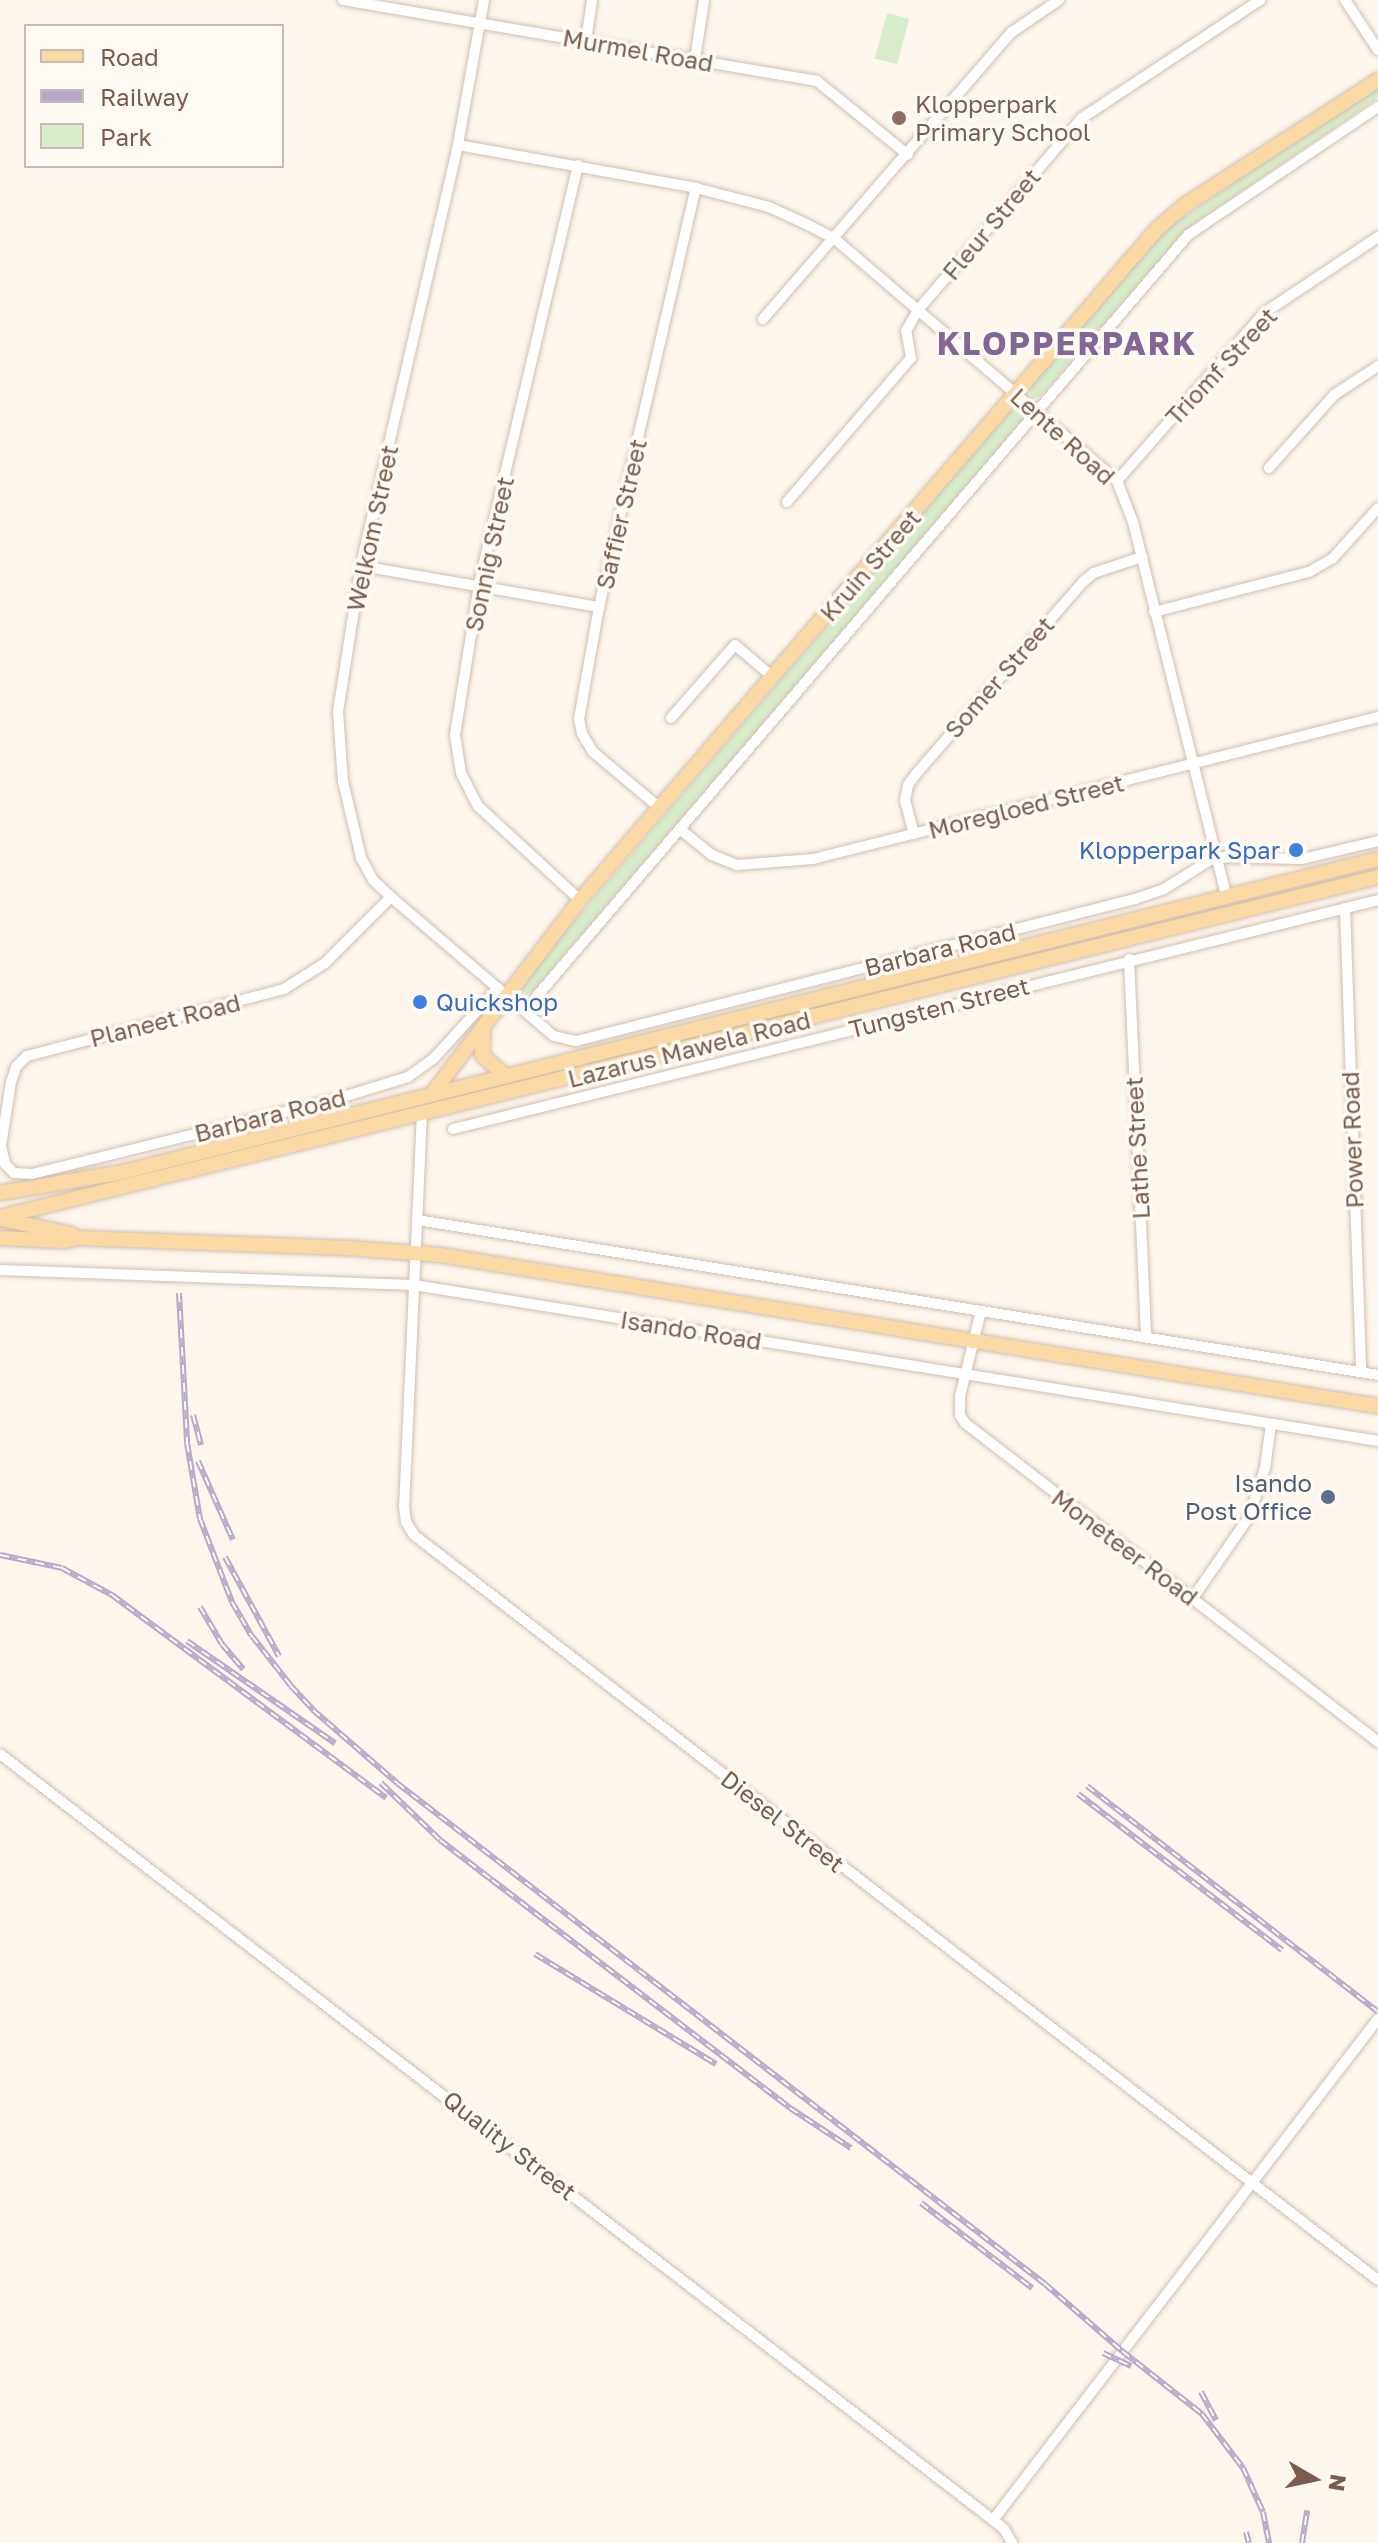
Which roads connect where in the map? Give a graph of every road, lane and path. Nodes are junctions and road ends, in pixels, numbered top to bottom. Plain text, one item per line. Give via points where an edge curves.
1 (343, 0) edge
2 (484, 0) edge
3 (592, 0) edge
4 (704, 0) edge
5 (1059, 0) edge
6 (1260, 0) edge
7 (1345, 0) edge
8 (356, 1) edge
9 (480, 23) junction
10 (586, 41) junction
11 (1378, 50) edge
12 (695, 59) junction
13 (1378, 80) edge
14 (1378, 107) edge
15 (458, 145) junction
16 (908, 155) junction
17 (578, 165) junction
18 (696, 188) junction
19 (1378, 237) edge
20 (835, 239) junction
21 (918, 310) junction
22 (763, 319) dead end
23 (1378, 366) edge
24 (1015, 394) junction
25 (1036, 412) junction
26 (1269, 468) dead end
27 (1117, 481) junction
28 (787, 502) dead end
29 (1378, 508) edge
30 (1142, 557) junction
31 (361, 566) junction
32 (479, 585) junction
33 (599, 607) junction
34 (1154, 612) junction
35 (773, 677) junction
36 (1378, 717) edge
37 (671, 718) dead end
38 (1192, 764) junction
39 (661, 809) junction
40 (681, 830) junction
41 (914, 834) junction
42 (1378, 841) edge
43 (1215, 857) junction
44 (1378, 859) edge
45 (1378, 877) edge
46 (1226, 896) junction
47 (391, 897) junction
48 (580, 900) junction
49 (1287, 900) junction
50 (1378, 900) edge
51 (1345, 908) junction
52 (1129, 959) junction
53 (503, 993) junction
54 (525, 1010) junction
55 (485, 1025) junction
56 (505, 1076) junction
57 (432, 1095) junction
58 (422, 1113) junction
59 (453, 1129) dead end
60 (9, 1169) joint
61 (0, 1193) edge
62 (0, 1218) edge
63 (417, 1220) junction
64 (0, 1238) edge
65 (78, 1238) junction
66 (416, 1253) junction
67 (0, 1270) edge
68 (414, 1285) junction
69 (981, 1311) junction
70 (1146, 1337) junction
71 (975, 1340) junction
72 (1361, 1372) junction
73 (1378, 1375) edge
74 (967, 1376) junction
75 (1378, 1406) edge
76 (1271, 1424) junction
77 (1378, 1441) edge
78 (1193, 1598) junction
79 (1378, 1742) edge
80 (0, 1754) edge
81 (1378, 2019) edge
82 (1252, 2183) junction
83 (1378, 2280) edge
84 (993, 2520) junction
85 (1012, 2543) edge

1 - 8 street, Murmel Road
2 - 9 street, Welkom Street
3 - 10 street
4 - 12 street
5 - 16 street via 1012,32
6 - 21 street, Fleur Street via 1082,118
7 - 11 street
8 - 9 street, Murmel Road
9 - 10 street, Murmel Road
9 - 15 street, Welkom Street
10 - 12 street, Murmel Road
12 - 16 street, Murmel Road via 824,84
13 - 24 main road, Kruin Street via 1172,214
14 - 25 street, Kruin Street via 1188,235
15 - 17 street, Lente Road
15 - 31 street, Welkom Street
16 - 20 street
17 - 18 street, Lente Road
17 - 32 street, Sonnig Street
18 - 20 street, Lente Road via 769,207
18 - 33 street, Saffier Street
19 - 27 street, Triomf Street via 1254,323
20 - 21 street, Lente Road
20 - 22 street
21 - 24 street, Lente Road
21 - 28 street via 906,331 911,358
23 - 26 street via 1334,395
24 - 25 street, Lente Road
24 - 35 main road, Kruin Street
25 - 27 street, Lente Road
25 - 40 street, Kruin Street
27 - 30 street, Lente Road
29 - 34 street via 1333,558 1309,572
30 - 34 street, Lente Road
30 - 41 street, Somer Street via 1084,581 916,774 905,801
31 - 32 street
31 - 47 street, Welkom Street via 338,712 338,746 361,858
32 - 33 street
32 - 48 street, Sonnig Street via 455,735 461,773 488,818
33 - 39 street, Saffier Street via 579,719 582,734 600,760
34 - 38 street, Lente Road
35 - 37 street via 735,645
35 - 39 main road, Kruin Street
36 - 38 street, Moregloed Street
38 - 41 street, Moregloed Street
38 - 43 street, Lente Road
39 - 48 main road, Kruin Street
40 - 41 street, Moregloed Street via 717,858 750,866 813,859
40 - 54 street, Kruin Street
42 - 43 street via 1302,859
43 - 46 street, Lente Road
43 - 54 street, Barbara Road via 1164,889 1135,899 576,1041 554,1036
44 - 46 main road, Lazarus Mawela Road
45 - 49 main road, Lazarus Mawela Road
46 - 49 main road via 1247,903
46 - 56 main road, Lazarus Mawela Road
47 - 53 street, Welkom Street
47 - 60 street, Planeet Road via 325,963 284,989 27,1056 13,1074 6,1110 1,1146
48 - 53 main road, Kruin Street
49 - 58 main road, Lazarus Mawela Road
50 - 51 street, Tungsten Street
51 - 52 street, Tungsten Street
51 - 72 street, Power Road
52 - 59 street, Tungsten Street
52 - 70 street, Lathe Street
53 - 54 street, Barbara Road
53 - 55 main road, Kruin Street
53 - 60 street, Barbara Road via 408,1077 26,1176
55 - 56 main road via 482,1055
55 - 57 main road, Kruin Street
56 - 57 main road, Lazarus Mawela Road
57 - 58 main road, Kruin Street
57 - 61 main road, Lazarus Mawela Road via 118,1173
58 - 62 main road, Lazarus Mawela Road
58 - 63 street
62 - 65 main road, Isando Road
63 - 66 street
63 - 69 street
64 - 65 main road, Isando Road
65 - 66 main road, Isando Road
66 - 68 street, Diesel Street
66 - 71 main road, Isando Road
67 - 68 street, Isando Road
68 - 74 street, Isando Road
68 - 82 street, Diesel Street via 404,1506 414,1535
69 - 70 street
69 - 71 street, Moneteer Road
70 - 72 street
71 - 74 street, Moneteer Road
71 - 75 main road, Isando Road
72 - 73 street
74 - 76 street, Isando Road
74 - 78 street, Moneteer Road via 959,1406 970,1428
76 - 77 street, Isando Road
76 - 78 street via 1263,1477 1249,1517
78 - 79 street, Moneteer Road
80 - 84 street, Quality Street
81 - 82 street
82 - 83 street, Diesel Street
82 - 84 street
84 - 85 street, Quality Street

